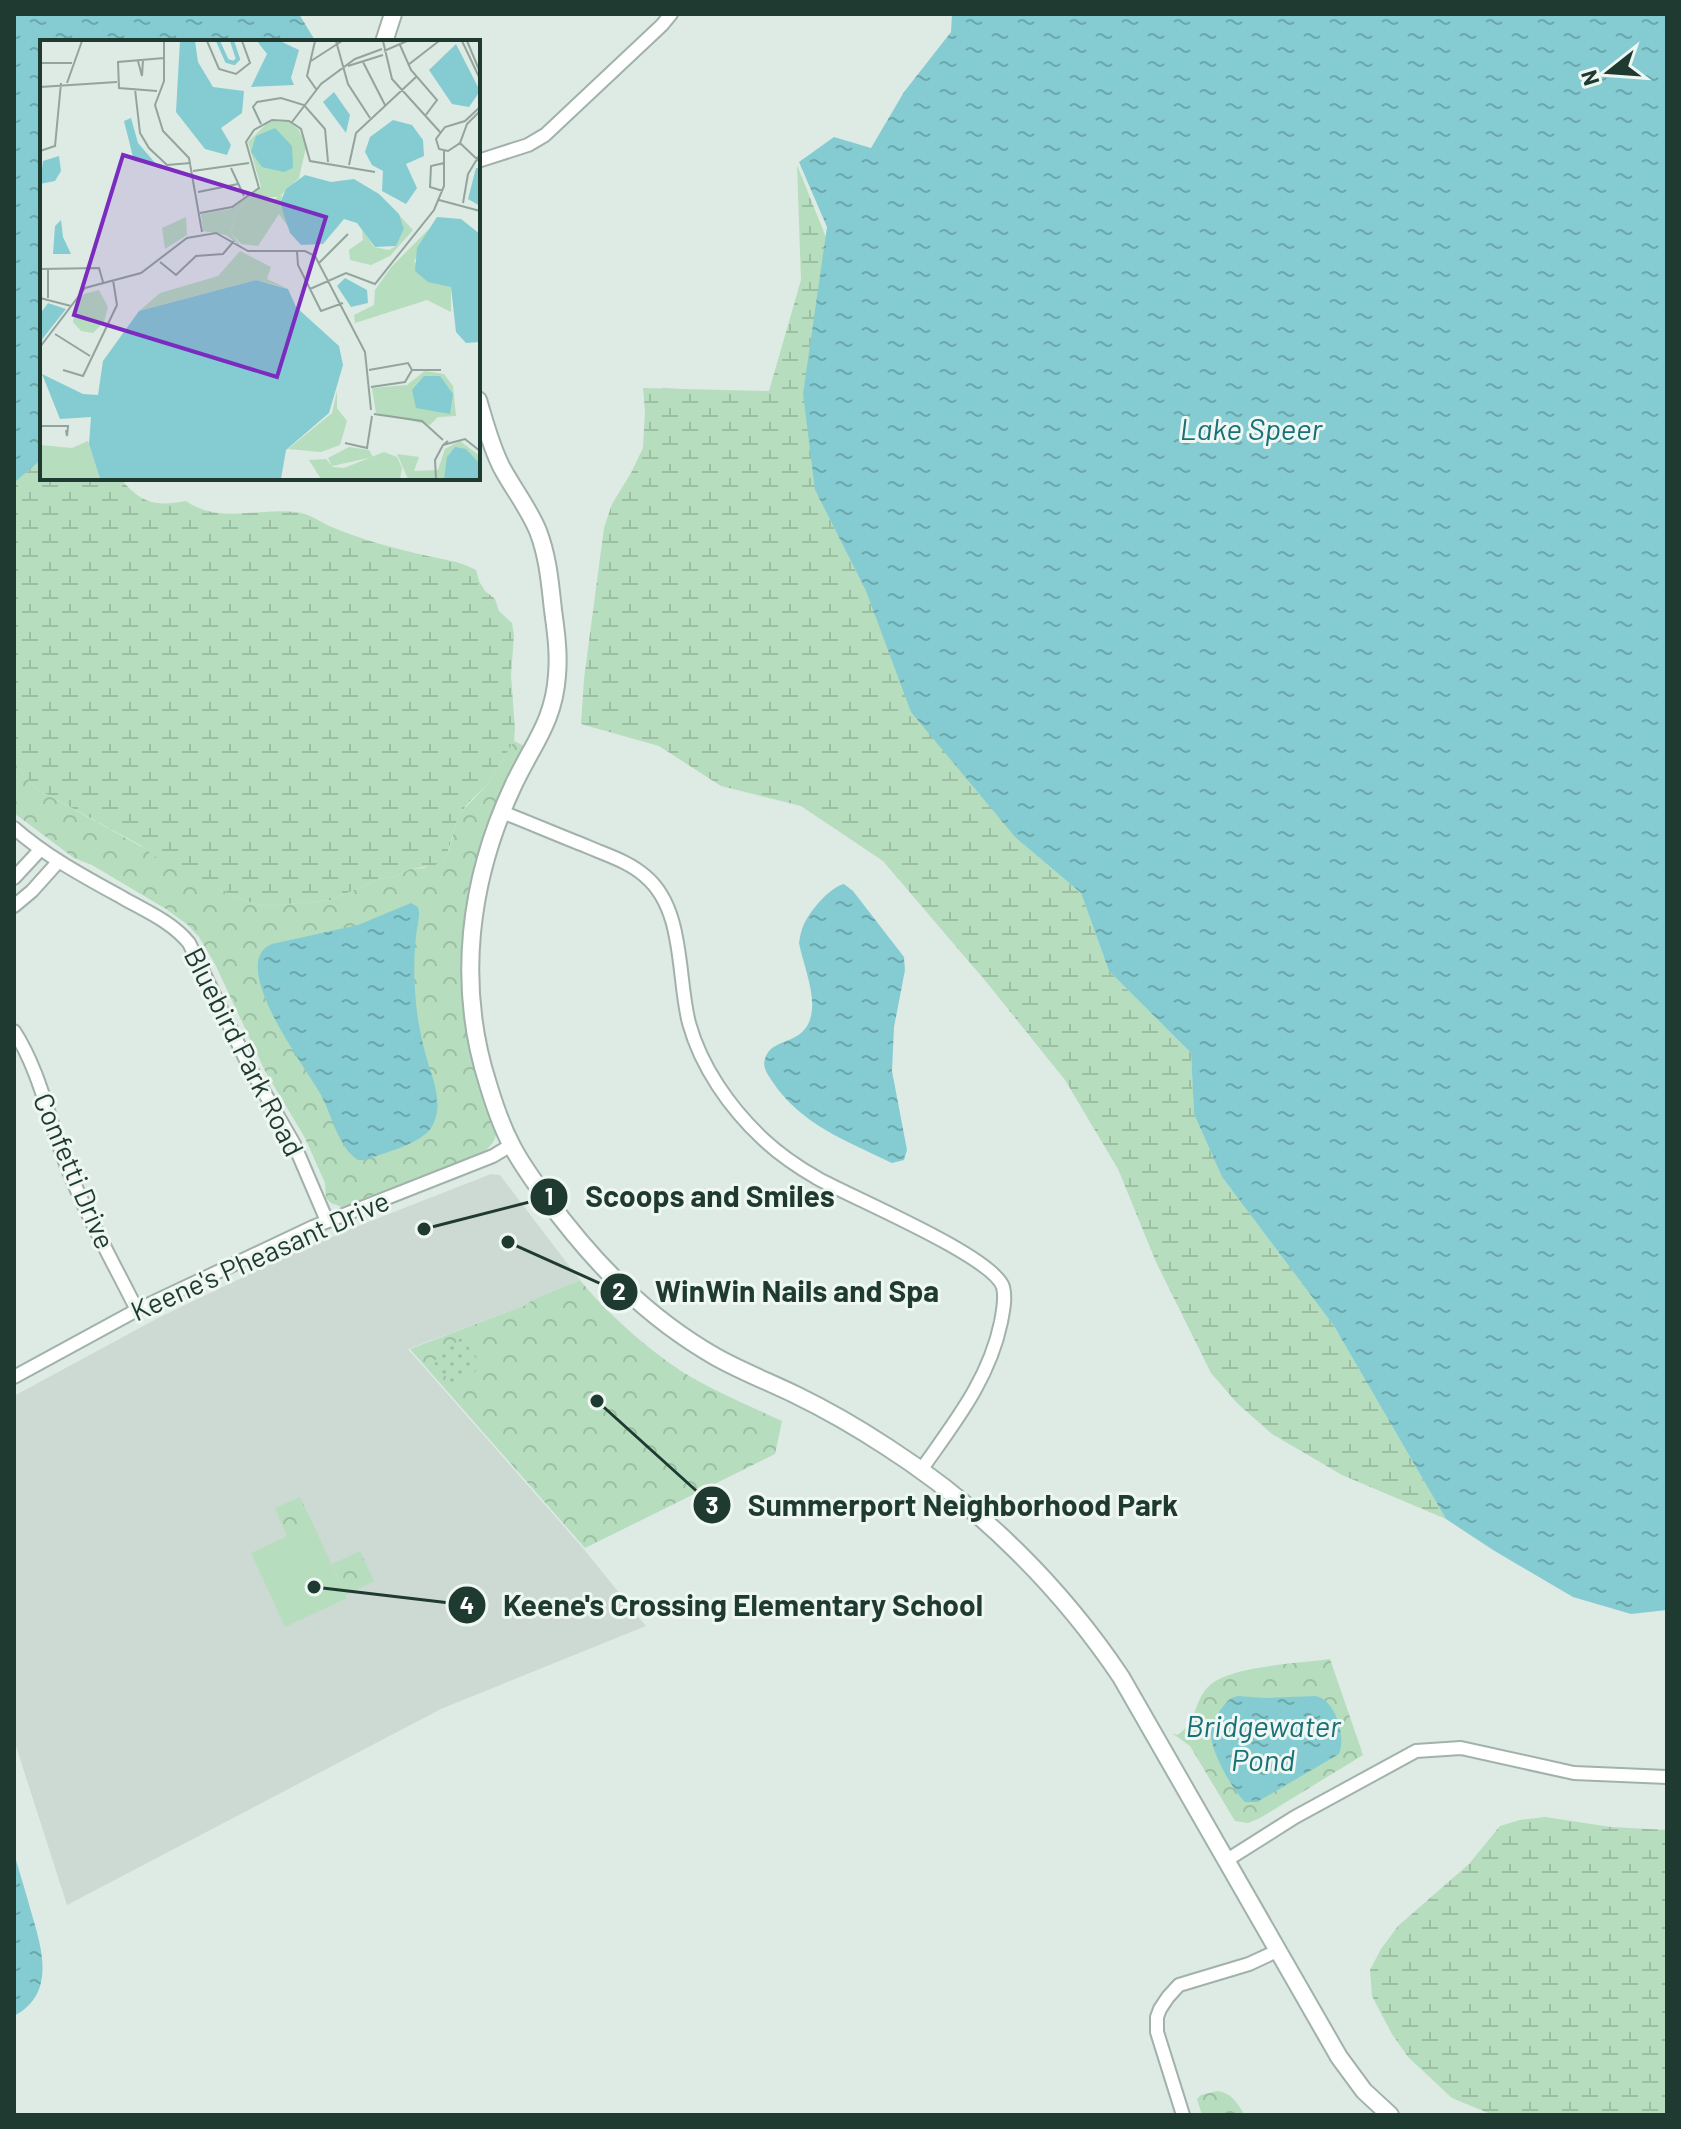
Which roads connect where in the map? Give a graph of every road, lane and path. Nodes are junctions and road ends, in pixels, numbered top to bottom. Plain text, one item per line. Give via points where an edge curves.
1 (393, 14) edge
2 (671, 14) edge
3 (684, 14) edge
4 (662, 25) junction
5 (385, 40) edge
6 (480, 160) edge
7 (480, 406) edge
8 (502, 812) junction
9 (14, 828) edge
10 (40, 850) junction
11 (58, 862) junction
12 (14, 878) edge
13 (14, 906) edge
14 (14, 1031) edge
15 (511, 1145) junction
16 (327, 1221) junction
17 (137, 1310) junction
18 (14, 1377) edge
19 (921, 1470) junction
20 (1667, 1777) edge
21 (1227, 1860) junction
22 (1279, 1950) junction
23 (1183, 2115) edge
24 (1390, 2115) edge

1 - 5 street
2 - 4 street
3 - 4 street
4 - 6 street via 538,141
7 - 8 street via 496,456 543,545 558,655 550,715
8 - 15 street via 478,886 469,975 478,1050
8 - 19 street via 617,859 654,883 672,919 687,1013 701,1057 762,1138 815,1177 911,1224 997,1276 1004,1301 989,1362 973,1395
9 - 10 street, Bluebird Park Road
10 - 11 street, Bluebird Park Road
10 - 12 street
11 - 13 street
11 - 16 street, Bluebird Park Road via 166,922 189,943 294,1144
14 - 17 street, Confetti Drive via 81,1200
15 - 16 street, Keene's Pheasant Drive
15 - 19 street via 586,1249 655,1316 717,1357 819,1407
16 - 17 street, Keene's Pheasant Drive
17 - 18 street, Keene's Pheasant Drive
19 - 21 street via 997,1533 1077,1615 1121,1677
20 - 21 street via 1574,1773 1461,1748 1416,1751
21 - 22 street
22 - 23 street via 1179,1985 1160,2009 1157,2032
22 - 24 street via 1339,2057

